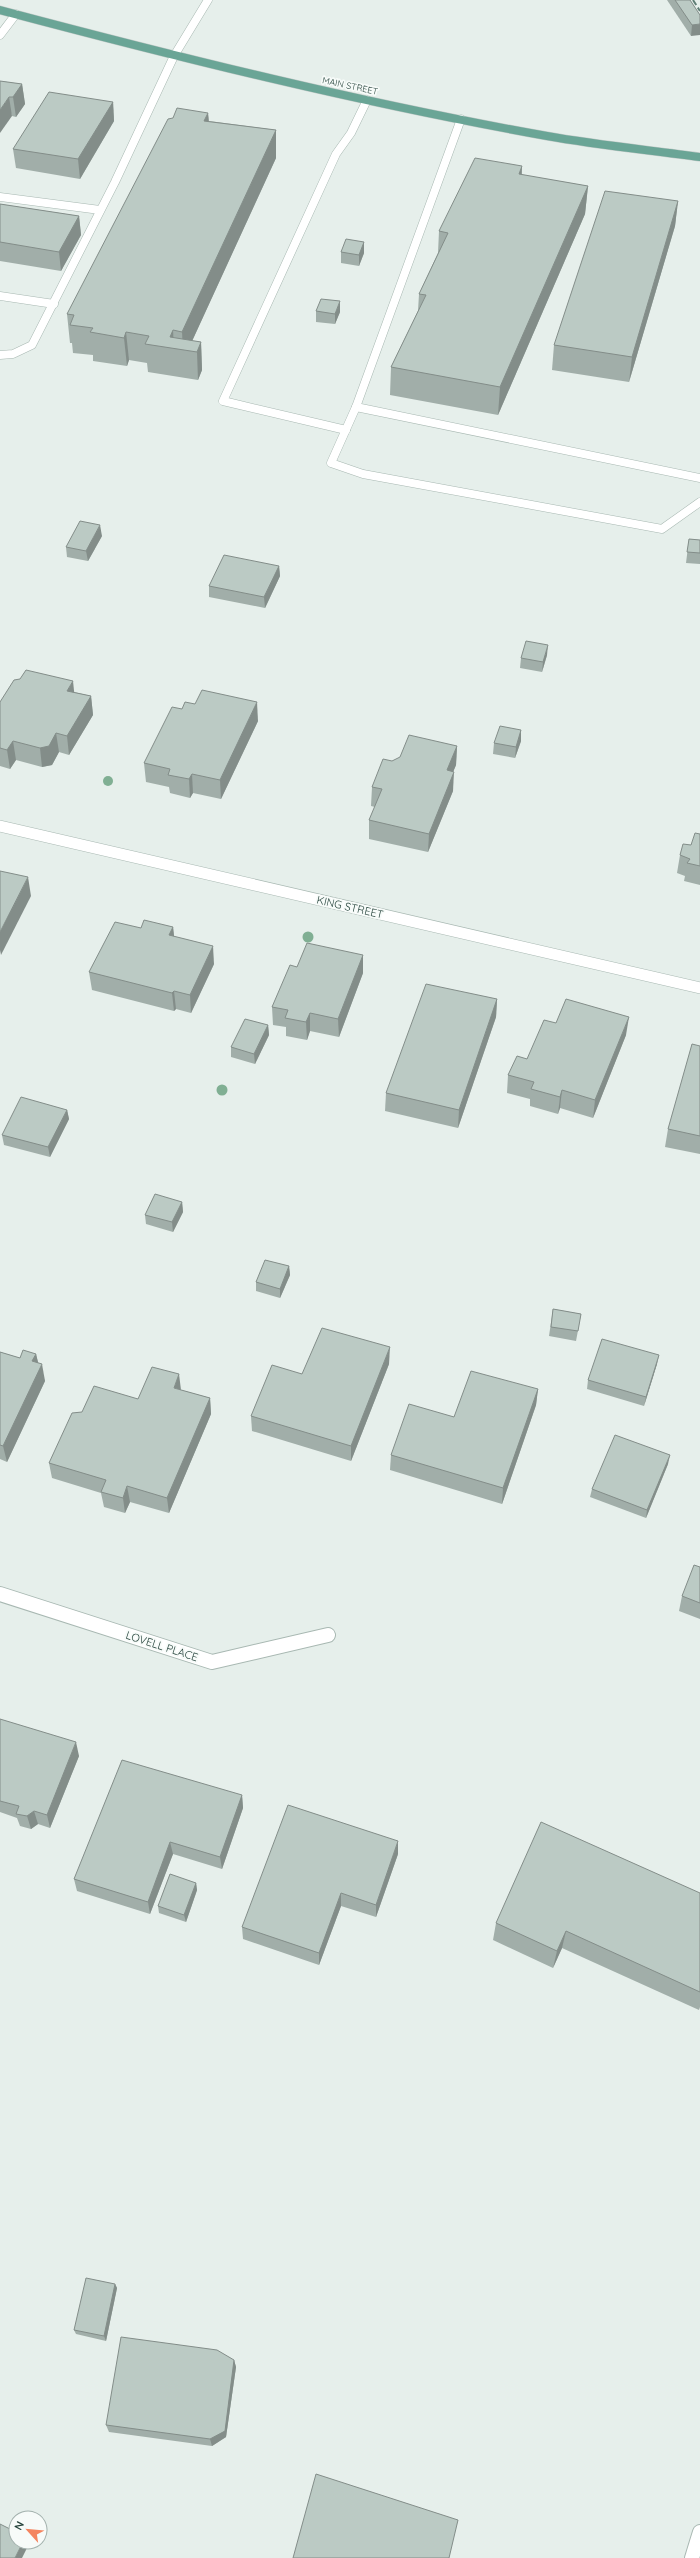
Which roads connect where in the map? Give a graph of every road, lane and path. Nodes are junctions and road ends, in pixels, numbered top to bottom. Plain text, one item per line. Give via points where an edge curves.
1 (208, 0) edge
2 (0, 10) edge
3 (16, 14) junction
4 (0, 35) edge
5 (174, 56) junction
6 (367, 100) junction
7 (461, 119) junction
8 (700, 157) edge
9 (0, 197) edge
10 (100, 210) junction
11 (0, 296) edge
12 (54, 304) junction
13 (0, 355) edge
14 (356, 407) junction
15 (346, 430) junction
16 (700, 478) edge
17 (700, 502) edge
18 (0, 826) edge
19 (700, 988) edge
20 (0, 1594) edge
21 (328, 1635) dead end
22 (700, 2532) edge
23 (692, 2558) edge

1 - 5 street
2 - 3 main road, MAIN STREET
3 - 4 street
3 - 5 main road, MAIN STREET
5 - 6 main road, MAIN STREET
5 - 10 street
6 - 7 main road, MAIN STREET
6 - 15 street via 351,133 336,154 223,401
7 - 8 main road, MAIN STREET via 548,136
7 - 14 street via 436,194 387,318
9 - 10 street
10 - 12 street
11 - 12 street
12 - 13 street via 32,345 13,354
14 - 15 street
14 - 16 street
15 - 17 street via 331,463 363,474 662,530
18 - 19 street, KING STREET
20 - 21 street, LOVELL PLACE via 212,1662
22 - 23 street

